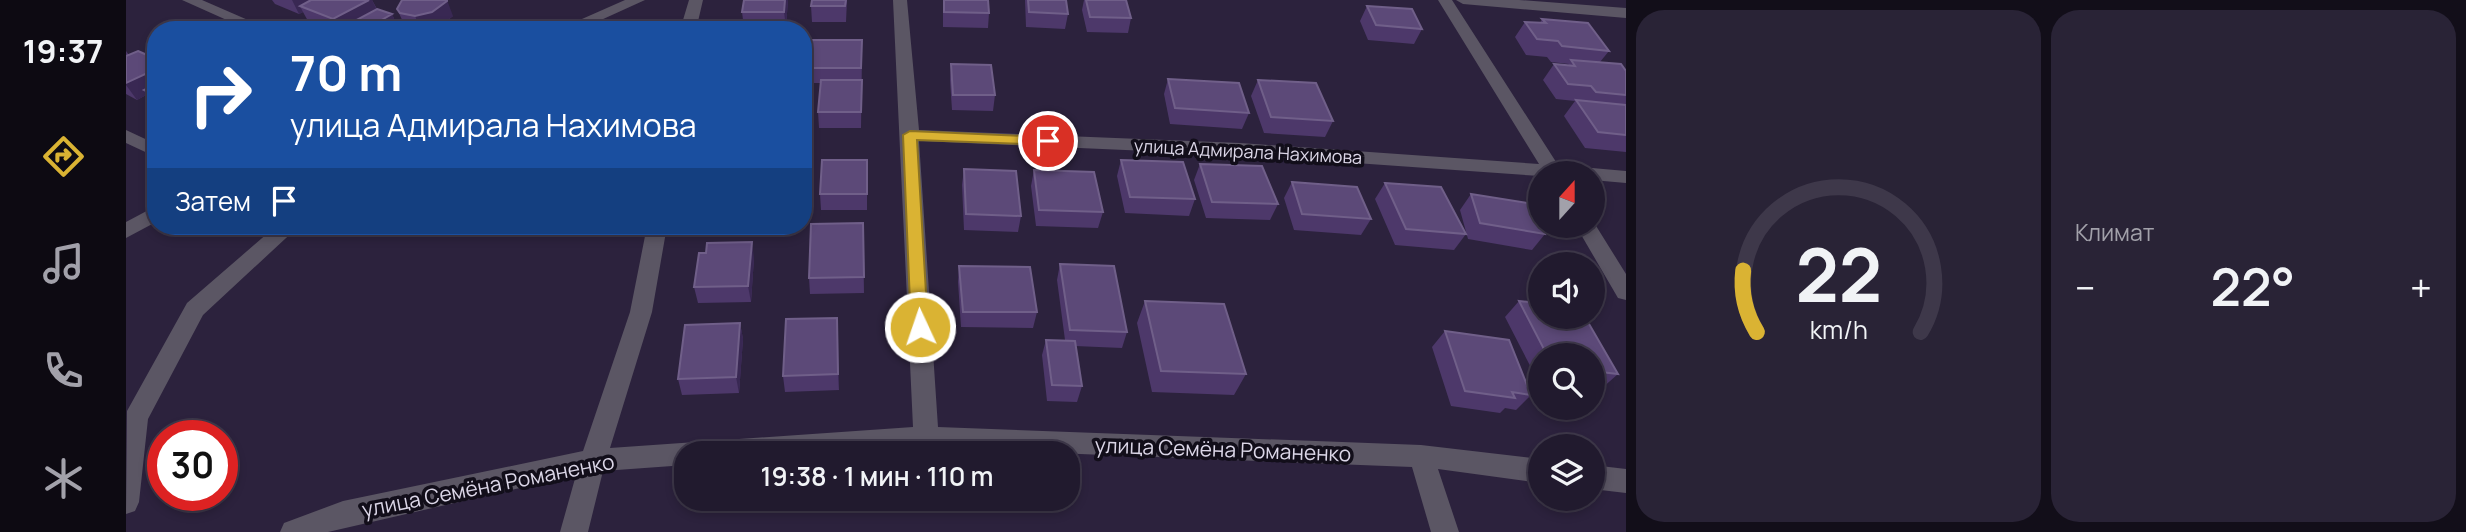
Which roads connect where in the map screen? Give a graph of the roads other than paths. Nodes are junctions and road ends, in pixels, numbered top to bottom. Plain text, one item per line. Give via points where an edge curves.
1 (189, 0) edge
2 (638, 0) edge
3 (696, 0) edge
4 (900, 0) edge
5 (1445, 0) edge
6 (1463, 0) edge
7 (1626, 13) edge
8 (241, 21) edge
9 (587, 21) edge
10 (690, 21) edge
11 (910, 135) junction
12 (126, 136) edge
13 (147, 146) edge
14 (1546, 161) edge
15 (1528, 170) edge
16 (1605, 175) edge
17 (1626, 177) edge
18 (147, 218) edge
19 (126, 231) edge
20 (277, 235) edge
21 (655, 235) edge
22 (1593, 238) edge
23 (1626, 292) edge
24 (926, 437) junction
25 (868, 441) edge
26 (674, 455) edge
27 (1421, 456) junction
28 (593, 460) junction
29 (1528, 469) edge
30 (1605, 479) edge
31 (1626, 481) edge
32 (126, 502) edge
33 (294, 532) edge
34 (574, 532) edge
35 (1445, 532) edge

1 - 8 street
2 - 9 street
3 - 10 street
4 - 11 street
5 - 14 street
6 - 7 street
11 - 15 street, улица Адмирала Нахимова via 1240,149
11 - 24 street
12 - 13 street
16 - 17 street
18 - 19 street
20 - 32 street via 195,309 136,418
21 - 28 street via 641,312
22 - 23 street
24 - 25 street, улица Семёна Романенко
24 - 27 street, улица Семёна Романенко
26 - 28 street, улица Семёна Романенко
27 - 29 street, улица Семёна Романенко
27 - 35 street
28 - 33 street, улица Семёна Романенко via 343,514
28 - 34 street
30 - 31 street

